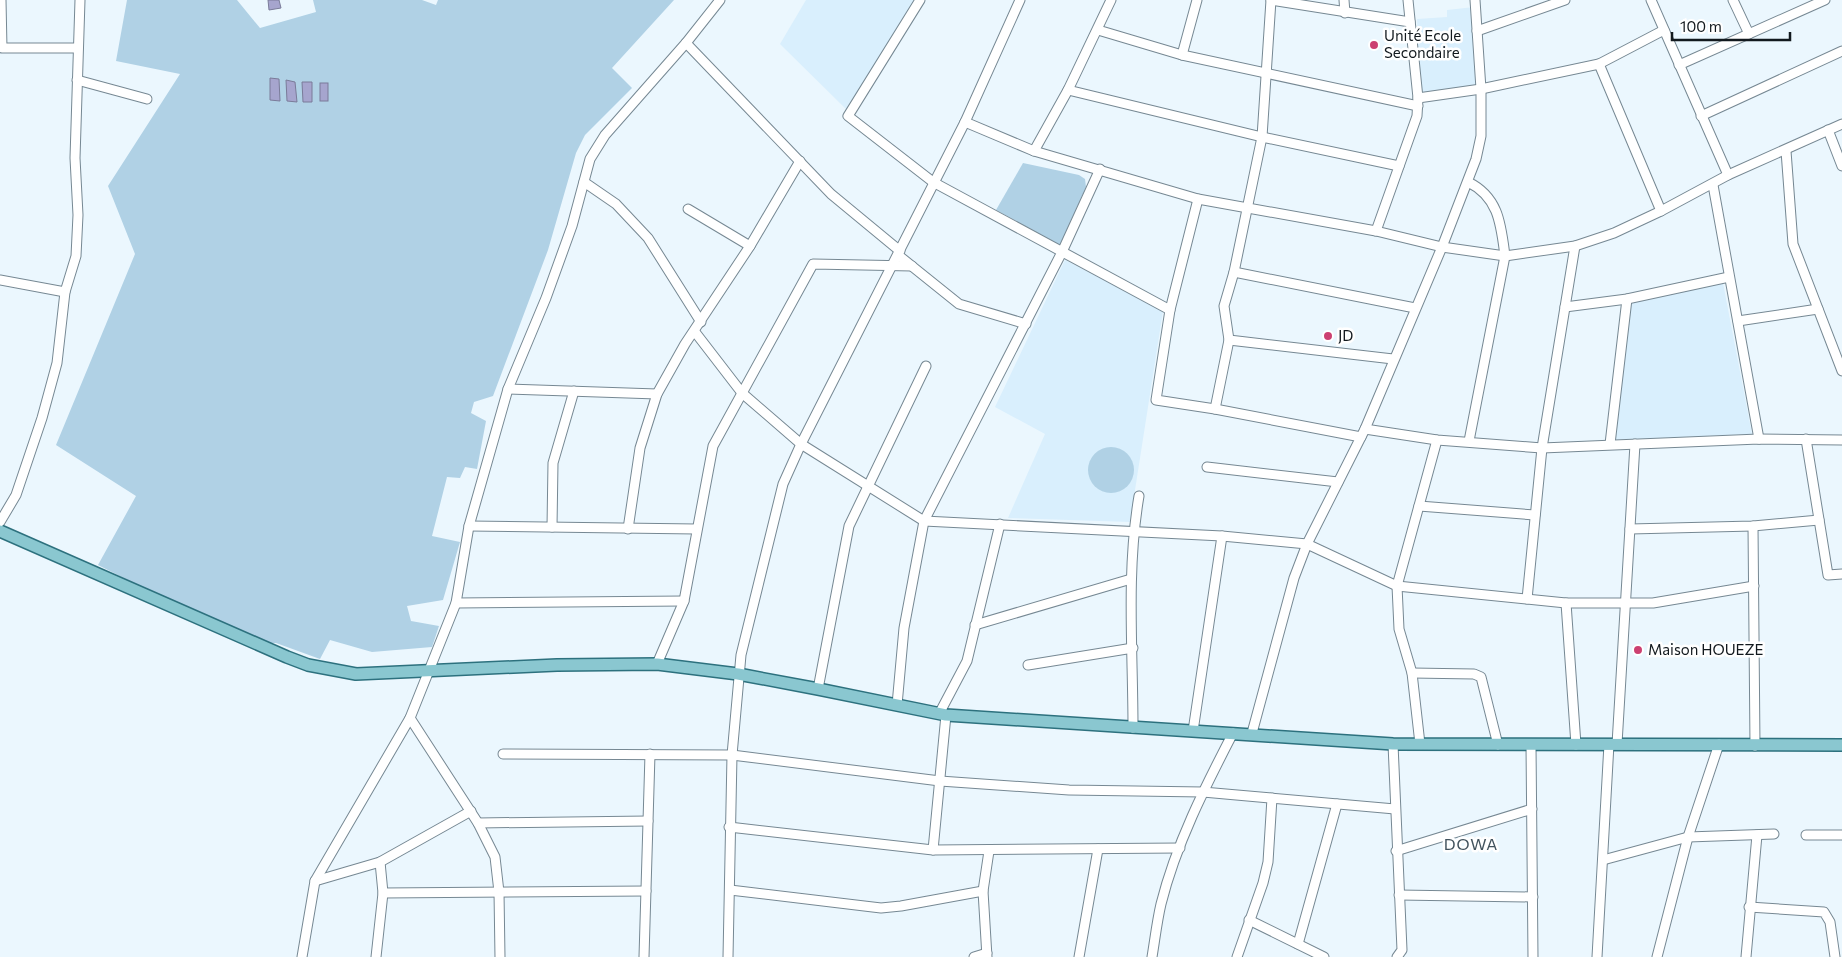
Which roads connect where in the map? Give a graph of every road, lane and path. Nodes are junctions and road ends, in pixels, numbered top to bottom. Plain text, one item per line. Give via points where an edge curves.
1 (1, 0) edge
2 (80, 0) edge
3 (720, 0) edge
4 (920, 0) edge
5 (1020, 0) edge
6 (1111, 0) edge
7 (1197, 0) edge
8 (1272, 0) edge
9 (1344, 0) edge
10 (1408, 0) edge
11 (1475, 0) edge
12 (1565, 0) edge
13 (1651, 0) edge
14 (1733, 0) edge
15 (1825, 0) edge
16 (1553, 3) edge
17 (1813, 3) edge
18 (1345, 13) junction
19 (1410, 22) junction
20 (1098, 30) junction
21 (1664, 30) junction
22 (1477, 31) junction
23 (1, 34) edge
24 (1749, 34) junction
25 (686, 43) junction
26 (78, 48) junction
27 (1842, 51) edge
28 (1182, 55) junction
29 (1599, 64) junction
30 (1679, 65) junction
31 (1266, 72) junction
32 (77, 80) junction
33 (1481, 89) junction
34 (1068, 90) junction
35 (146, 99) dead end
36 (1418, 102) junction
37 (1702, 116) junction
38 (965, 122) junction
39 (1842, 124) edge
40 (1828, 130) junction
41 (1262, 137) junction
42 (1034, 151) junction
43 (1786, 151) junction
44 (800, 161) junction
45 (1399, 166) junction
46 (1842, 166) edge
47 (1100, 169) junction
48 (1728, 176) junction
49 (584, 182) junction
50 (933, 182) junction
51 (1468, 182) junction
52 (1712, 185) junction
53 (1198, 199) junction
54 (1247, 207) junction
55 (688, 209) dead end
56 (1661, 211) junction
57 (1376, 231) junction
58 (750, 246) junction
59 (1575, 246) junction
60 (1442, 247) junction
61 (1062, 252) junction
62 (899, 253) junction
63 (1505, 256) junction
64 (892, 266) junction
65 (912, 266) junction
66 (1234, 272) junction
67 (1730, 277) junction
68 (0, 280) edge
69 (65, 292) junction
70 (1627, 299) junction
71 (1565, 307) junction
72 (1415, 308) junction
73 (1818, 309) junction
74 (1170, 310) junction
75 (1738, 321) junction
76 (701, 322) junction
77 (1026, 324) junction
78 (695, 332) junction
79 (1230, 340) junction
80 (1393, 359) junction
81 (926, 366) dead end
82 (1842, 371) edge
83 (508, 389) junction
84 (574, 391) junction
85 (742, 393) junction
86 (657, 394) junction
87 (1215, 409) junction
88 (1363, 433) junction
89 (1759, 439) junction
90 (1806, 439) junction
91 (1437, 440) junction
92 (1842, 440) edge
93 (1469, 441) junction
94 (800, 444) junction
95 (1610, 444) junction
96 (1635, 444) junction
97 (1542, 448) junction
98 (1207, 467) dead end
99 (1338, 482) junction
100 (868, 484) junction
101 (1139, 496) dead end
102 (1419, 506) junction
103 (1535, 515) junction
104 (1819, 520) junction
105 (924, 521) junction
106 (0, 522) edge
107 (1000, 524) junction
108 (469, 526) junction
109 (1753, 526) junction
110 (552, 527) junction
111 (628, 528) junction
112 (696, 529) junction
113 (1630, 529) junction
114 (0, 531) edge
115 (1133, 532) junction
116 (1222, 536) junction
117 (1307, 544) junction
118 (1842, 574) edge
119 (1131, 579) junction
120 (1397, 586) junction
121 (1754, 586) junction
122 (1527, 599) junction
123 (684, 601) junction
124 (456, 603) junction
125 (1566, 603) junction
126 (1626, 605) junction
127 (975, 625) junction
128 (1133, 648) junction
129 (657, 664) junction
130 (1028, 665) dead end
131 (429, 672) junction
132 (1412, 673) junction
133 (738, 674) junction
134 (818, 689) junction
135 (897, 706) junction
136 (943, 715) junction
137 (410, 718) junction
138 (1133, 728) junction
139 (1193, 731) junction
140 (1233, 733) junction
141 (1252, 733) junction
142 (1392, 744) junction
143 (1420, 744) junction
144 (1613, 744) junction
145 (1719, 744) junction
146 (1498, 745) junction
147 (1576, 745) junction
148 (1842, 745) edge
149 (1531, 746) junction
150 (1755, 746) junction
151 (503, 754) dead end
152 (650, 754) junction
153 (732, 755) junction
154 (940, 781) junction
155 (1202, 792) junction
156 (1272, 798) junction
157 (1337, 804) junction
158 (1395, 809) junction
159 (1532, 809) junction
160 (471, 811) junction
161 (648, 821) junction
162 (478, 823) junction
163 (729, 827) junction
164 (1774, 834) dead end
165 (1757, 835) junction
166 (1806, 835) dead end
167 (1842, 835) edge
168 (1688, 836) junction
169 (1180, 848) junction
170 (933, 850) junction
171 (989, 850) junction
172 (1098, 850) junction
173 (1396, 851) junction
174 (1603, 860) junction
175 (380, 862) junction
176 (315, 881) junction
177 (646, 890) junction
178 (730, 890) junction
179 (983, 891) junction
180 (499, 892) junction
181 (383, 893) junction
182 (1399, 895) junction
183 (1533, 897) junction
184 (1749, 908) junction
185 (1249, 920) junction
186 (1298, 944) junction
187 (987, 955) edge
188 (302, 957) edge
189 (376, 957) edge
190 (500, 957) edge
191 (644, 957) edge
192 (728, 957) edge
193 (974, 957) edge
194 (1079, 957) edge
195 (1152, 957) edge
196 (1237, 957) edge
197 (1324, 957) edge
198 (1397, 957) edge
199 (1534, 957) edge
200 (1598, 957) edge
201 (1657, 957) edge
202 (1746, 957) edge
203 (1835, 957) edge

1 - 23 street
2 - 26 street
3 - 25 street
4 - 50 street via 848,116
5 - 38 street
6 - 20 street
7 - 28 street
8 - 18 street
8 - 31 street
9 - 18 street
10 - 19 street
11 - 22 street
12 - 16 street
13 - 21 street
14 - 24 street
15 - 17 street
16 - 22 street
17 - 24 street
18 - 19 street
19 - 36 street
20 - 28 street
20 - 34 street
21 - 29 street
21 - 30 street
22 - 33 street
23 - 26 street via 2,48
24 - 30 street
25 - 44 street
25 - 49 street via 605,135 590,160
26 - 32 street
27 - 37 street
28 - 31 street
29 - 33 street
29 - 56 street
30 - 37 street
31 - 36 street
31 - 41 street
32 - 35 street
32 - 69 street via 76,256
33 - 36 street
33 - 51 street via 1481,136
34 - 41 street
34 - 42 street
36 - 45 street via 1412,133
37 - 48 street
38 - 42 street
38 - 50 street
39 - 40 street
40 - 43 street
40 - 46 street
41 - 45 street
41 - 54 street
42 - 47 street
43 - 48 street
43 - 73 street via 1793,244
44 - 58 street
44 - 62 street
45 - 57 street
47 - 53 street
47 - 61 street
48 - 52 street
49 - 76 street via 616,204 648,238
49 - 83 street via 559,263
50 - 61 street
50 - 62 street
51 - 60 street
51 - 63 street via 1481,188 1493,205
52 - 56 street
52 - 67 street
53 - 54 street
53 - 74 street
54 - 57 street
54 - 66 street
55 - 58 street
56 - 59 street via 1614,233
57 - 60 street
58 - 76 street
59 - 63 street
59 - 71 street
60 - 63 street
60 - 72 street
61 - 74 street
61 - 77 street
62 - 64 street
62 - 65 street
63 - 93 street
64 - 65 street
64 - 85 street via 813,264
64 - 94 street
65 - 77 street via 959,304
66 - 72 street
66 - 79 street via 1224,306
67 - 70 street
67 - 75 street
68 - 69 street
69 - 106 street via 57,363 42,418 20,486
70 - 71 street
70 - 95 street
71 - 97 street
72 - 80 street
73 - 75 street
73 - 82 street
74 - 87 street via 1156,400
75 - 89 street
76 - 78 street
77 - 105 street
78 - 85 street
78 - 86 street
79 - 80 street
79 - 87 street
80 - 88 street
81 - 100 street
83 - 84 street
83 - 108 street
84 - 86 street
84 - 110 street via 553,463
85 - 94 street
85 - 112 street via 713,446
86 - 111 street via 640,448
87 - 88 street
88 - 91 street
88 - 99 street
89 - 90 street
89 - 96 street
90 - 92 street
90 - 104 street
91 - 93 street
91 - 102 street
93 - 97 street
94 - 100 street
94 - 133 street via 783,484
95 - 96 street
95 - 97 street
96 - 113 street
97 - 103 street
98 - 99 street
99 - 117 street
100 - 105 street
100 - 134 street via 849,526
101 - 115 street
102 - 103 street
102 - 120 street
103 - 122 street
104 - 109 street
104 - 118 street via 1828,575
105 - 107 street
105 - 135 street via 904,628
107 - 115 street
107 - 127 street
108 - 110 street
108 - 124 street
109 - 113 street
109 - 121 street
110 - 111 street
111 - 112 street
112 - 123 street
113 - 126 street
114 - 131 main road via 308,665 356,674
115 - 116 street
115 - 119 street
116 - 117 street
116 - 139 street
117 - 120 street
117 - 141 street via 1290,589
119 - 127 street
119 - 128 street
120 - 122 street
120 - 132 street via 1399,629
121 - 126 street via 1673,601
121 - 150 street
122 - 125 street
123 - 124 street
123 - 129 street
124 - 131 street
125 - 126 street
125 - 147 street
126 - 144 street
127 - 136 street via 967,661
128 - 130 street
128 - 138 street
129 - 131 main road
129 - 133 main road
131 - 137 street
132 - 143 street
132 - 146 street via 1474,674 1481,677
133 - 134 main road
133 - 153 street
134 - 135 main road
135 - 136 main road
136 - 138 main road
136 - 154 street
137 - 160 street
137 - 176 street
138 - 139 main road
139 - 140 main road
140 - 141 main road
140 - 155 street
141 - 142 main road
142 - 143 main road
142 - 158 street
143 - 146 main road
144 - 145 main road
144 - 147 main road
144 - 174 street
145 - 150 main road
145 - 168 street
146 - 149 main road
147 - 149 main road
148 - 150 main road
149 - 159 street
151 - 152 street
152 - 153 street
152 - 161 street
153 - 154 street
153 - 163 street
154 - 155 street via 1069,790
154 - 170 street
155 - 156 street
155 - 169 street
156 - 157 street
156 - 185 street via 1268,862
157 - 158 street
157 - 186 street
158 - 173 street
159 - 173 street
159 - 183 street
160 - 162 street
160 - 175 street
161 - 162 street
161 - 177 street
162 - 180 street via 495,856
163 - 170 street
163 - 178 street
164 - 165 street
165 - 168 street
165 - 184 street
166 - 167 street
168 - 174 street
168 - 201 street
169 - 172 street
169 - 195 street via 1161,904
170 - 171 street
171 - 172 street
171 - 179 street
172 - 194 street
173 - 182 street
174 - 200 street
175 - 176 street
175 - 181 street
176 - 188 street
177 - 180 street
177 - 191 street
178 - 179 street via 881,908
178 - 192 street
179 - 187 street
180 - 181 street
180 - 190 street
181 - 189 street
182 - 183 street
182 - 198 street via 1402,950
183 - 199 street
184 - 202 street
184 - 203 street via 1824,912 1830,922
185 - 186 street
185 - 196 street
186 - 197 street
187 - 193 street

